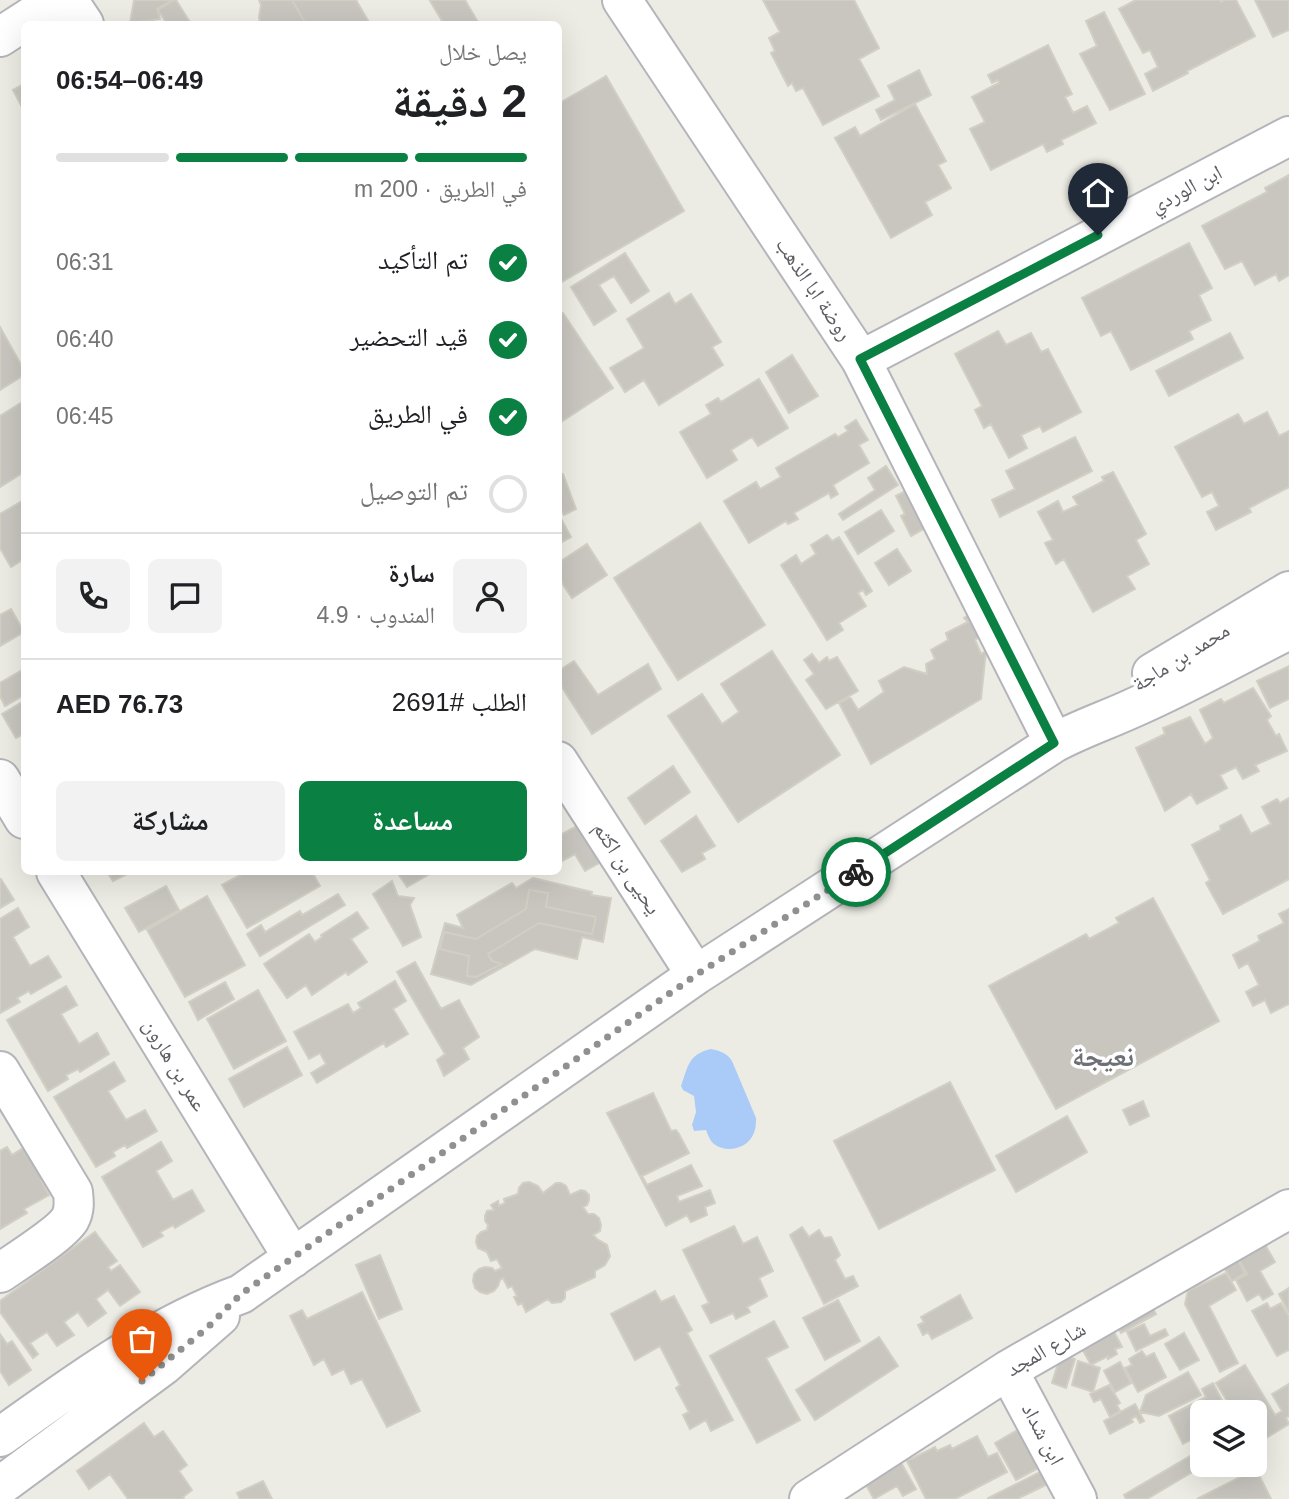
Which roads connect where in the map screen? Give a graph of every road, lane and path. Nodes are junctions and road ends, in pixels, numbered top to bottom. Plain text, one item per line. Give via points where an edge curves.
1 (57, 0) edge
2 (68, 0) edge
3 (638, 5) edge
4 (25, 21) edge
5 (82, 21) edge
6 (21, 23) edge
7 (0, 37) edge
8 (1289, 136) edge
9 (860, 359) junction
10 (1289, 591) edge
11 (1289, 630) edge
12 (1066, 737) junction
13 (562, 767) edge
14 (1, 784) edge
15 (21, 814) edge
16 (59, 875) edge
17 (696, 975) junction
18 (0, 1071) edge
19 (1289, 1209) edge
20 (293, 1258) junction
21 (0, 1273) edge
22 (241, 1294) junction
23 (1008, 1370) junction
24 (0, 1437) edge
25 (0, 1486) edge
26 (809, 1499) edge
27 (1077, 1499) edge

1 - 4 street
2 - 5 street
3 - 9 street, روضة ابا الذهب
6 - 7 street
8 - 9 street, ابن الوردي
9 - 12 street, روضة ابا الذهب
10 - 12 street, محمد بن ماجة via 1147,677
11 - 12 street, محمد بن ماجة
12 - 17 street, محمد بن ماجة
13 - 17 street, يحيى بن اكثم
14 - 15 street
16 - 20 street, عمر بن هارون
17 - 20 street, محمد بن ماجة
18 - 21 street via 73,1192 75,1206 62,1228
19 - 23 street, شارع المجد
20 - 22 street, محمد بن ماجة
22 - 24 street, محمد بن ماجة via 165,1328
22 - 25 street, محمد بن ماجة via 163,1364
23 - 26 street, شارع المجد
23 - 27 street, ابن شداد

